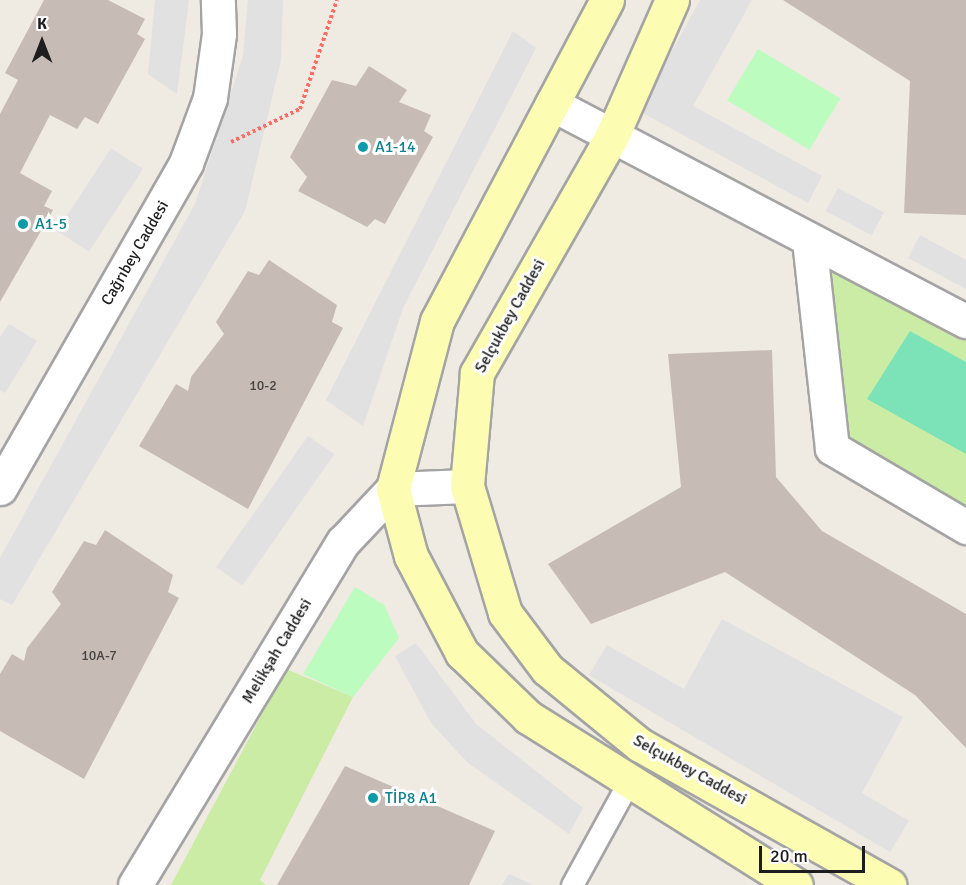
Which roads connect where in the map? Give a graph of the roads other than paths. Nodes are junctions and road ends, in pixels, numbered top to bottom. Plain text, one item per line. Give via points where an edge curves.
1 (218, 0) edge
2 (607, 0) edge
3 (672, 0) edge
4 (552, 104) junction
5 (611, 138) junction
6 (809, 240) junction
7 (966, 321) edge
8 (467, 486) junction
9 (0, 488) edge
10 (393, 489) junction
11 (966, 527) edge
12 (628, 783) junction
13 (135, 885) edge
14 (572, 885) edge
15 (796, 885) edge
16 (889, 885) edge

1 - 9 street, Cağrıbey Caddesi via 219,34 210,98 186,163
2 - 4 street
3 - 5 street, Selçukbey Caddesi
4 - 5 street
4 - 10 street via 437,321
5 - 6 street
5 - 8 street, Selçukbey Caddesi via 477,373
6 - 7 street
6 - 11 street via 832,448
8 - 10 street
8 - 16 street, Selçukbey Caddesi via 505,613 547,669 640,745
10 - 12 street via 411,556 462,653 528,717
10 - 13 street, Melikşah Caddesi via 343,542
12 - 14 lane
12 - 15 street

